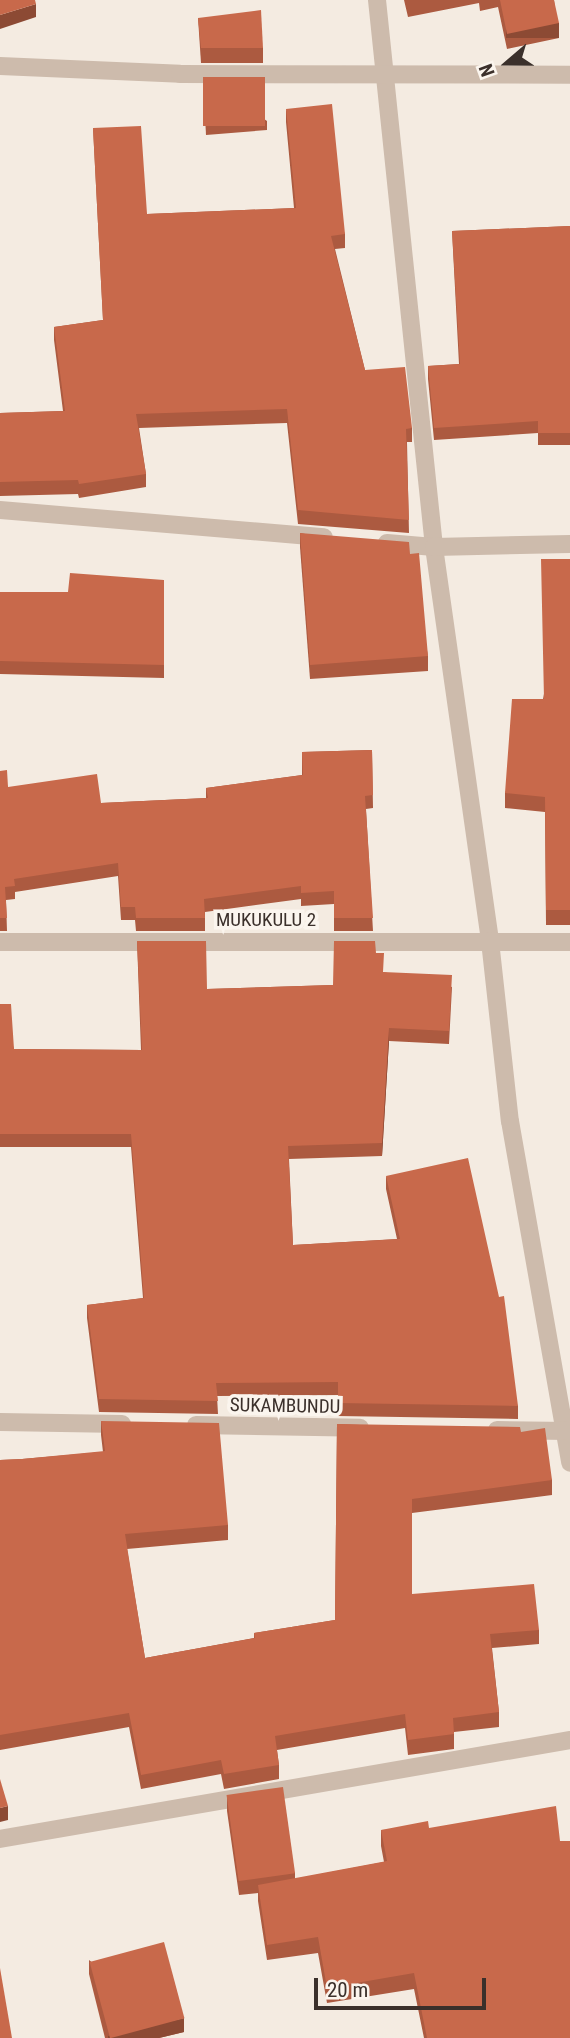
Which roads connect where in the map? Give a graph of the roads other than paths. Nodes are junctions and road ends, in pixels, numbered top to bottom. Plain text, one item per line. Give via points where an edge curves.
1 (377, 0) edge
2 (0, 66) edge
3 (385, 75) junction
4 (570, 75) edge
5 (0, 510) edge
6 (339, 538) edge
7 (366, 541) edge
8 (570, 544) edge
9 (434, 547) junction
10 (490, 941) junction
11 (0, 942) edge
12 (570, 942) edge
13 (0, 1422) edge
14 (138, 1424) edge
15 (179, 1425) edge
16 (372, 1428) edge
17 (482, 1430) edge
18 (567, 1431) edge
19 (570, 1463) edge
20 (570, 1740) edge
21 (0, 1839) edge

1 - 3 street
2 - 3 street via 180,74
3 - 4 street
3 - 9 street
5 - 6 street
7 - 9 street
8 - 9 street
9 - 10 street
10 - 11 street, MUKUKULU 2
10 - 12 street, MUKUKULU 2
10 - 18 street via 510,1121
13 - 14 street
15 - 16 street, SUKAMBUNDU
17 - 18 street
18 - 19 street
20 - 21 street

